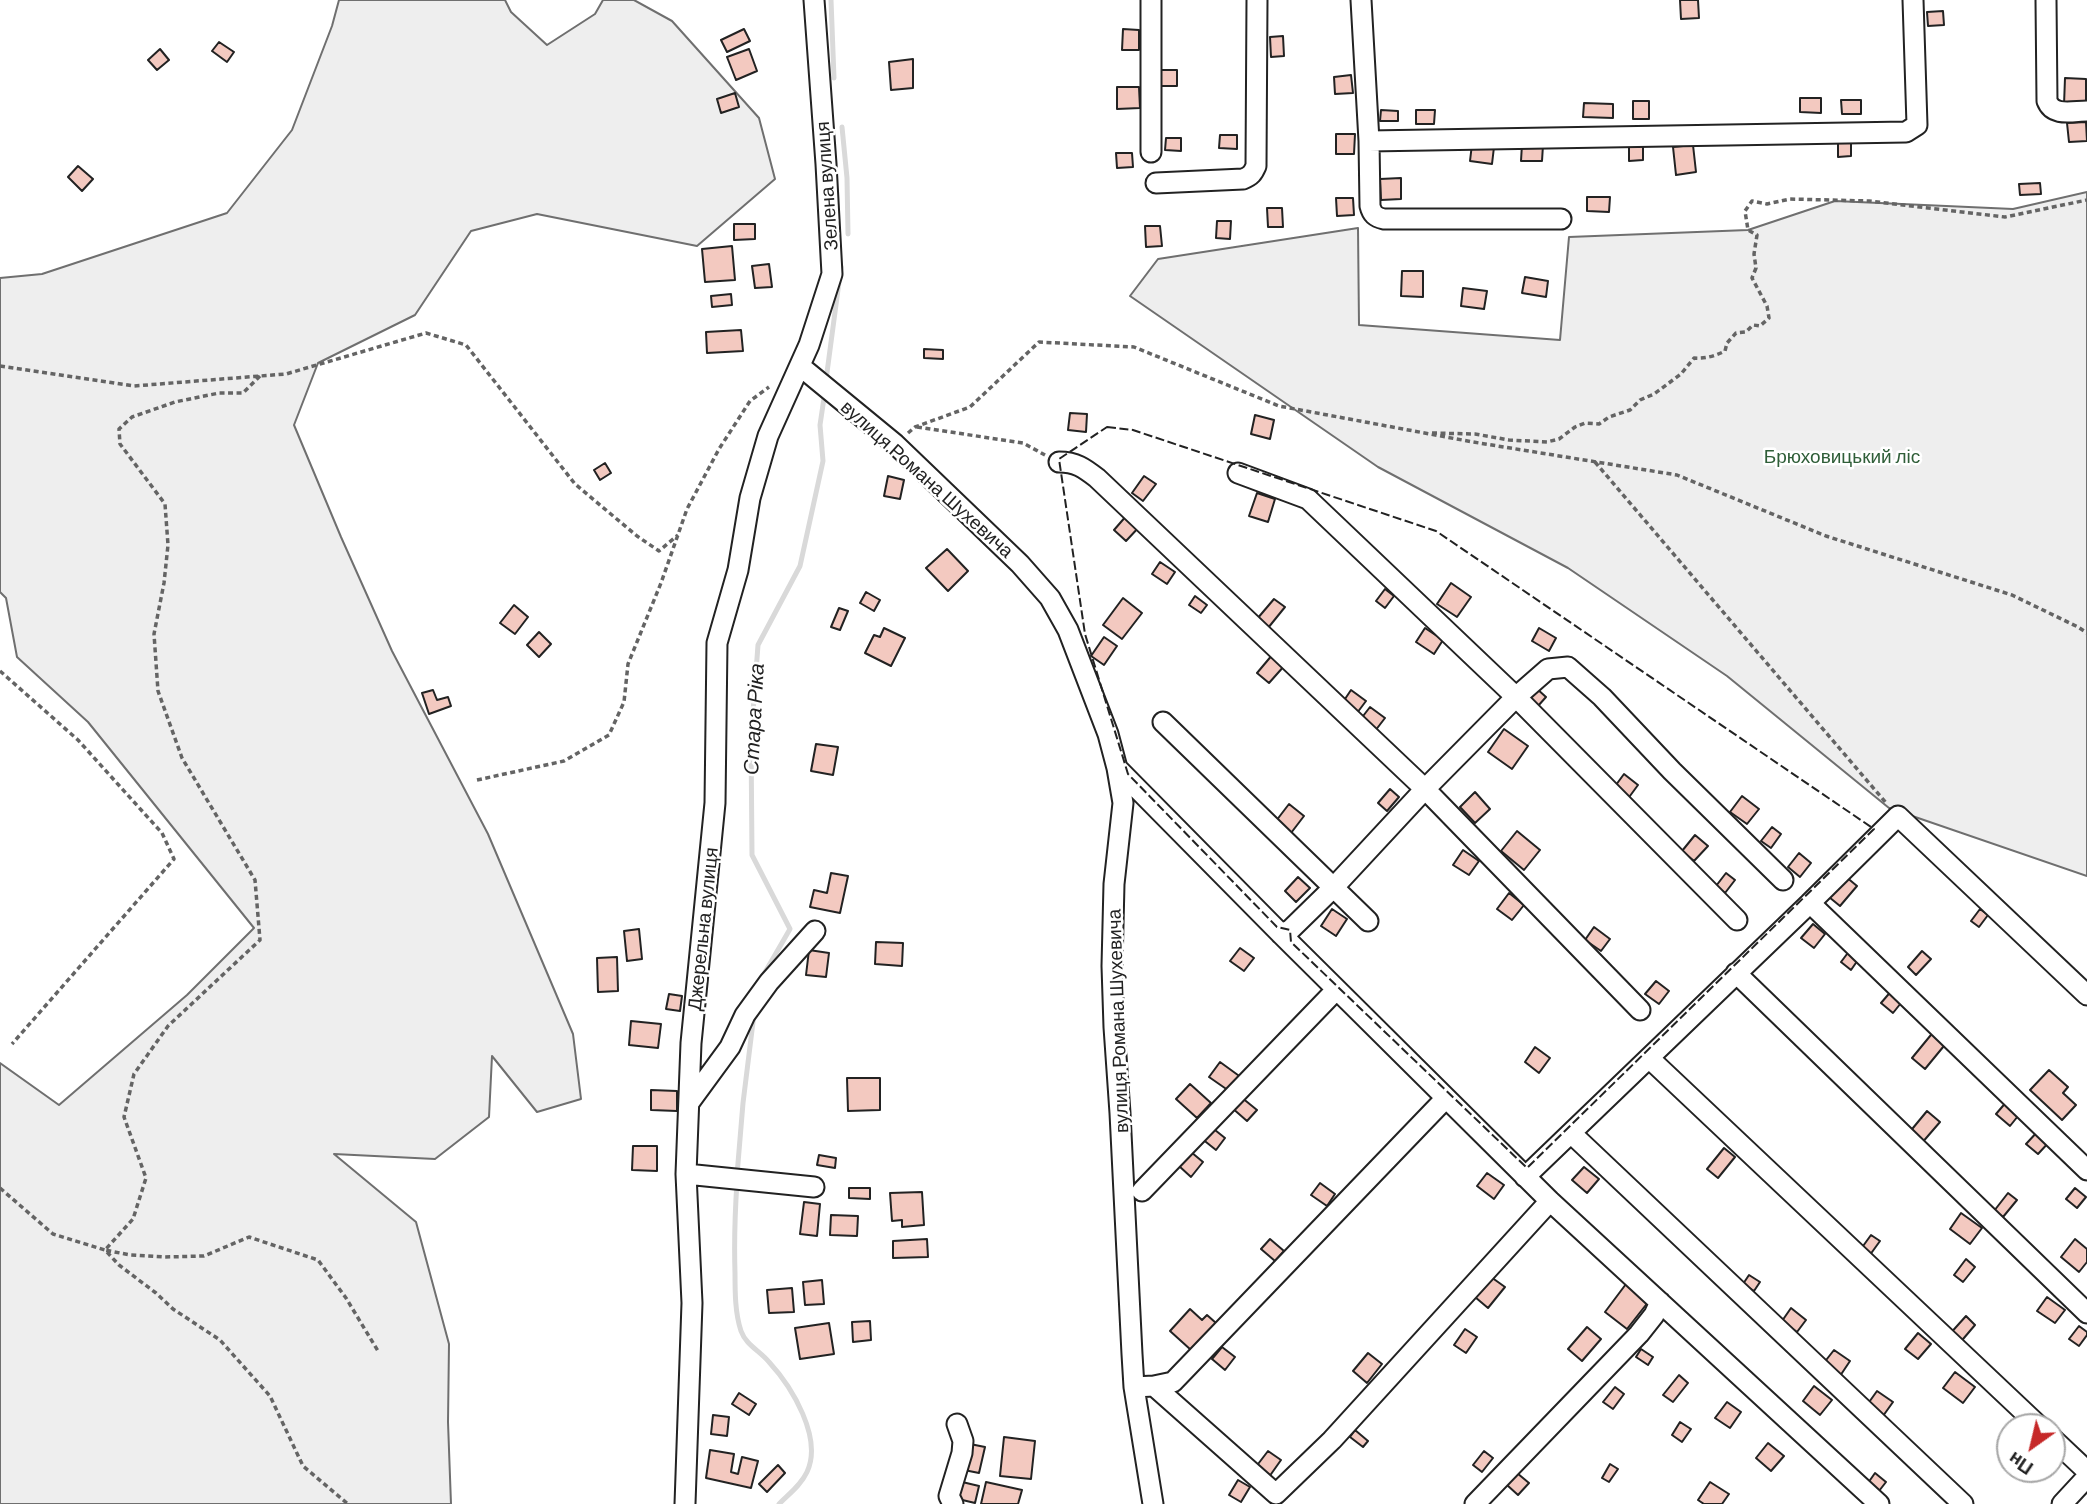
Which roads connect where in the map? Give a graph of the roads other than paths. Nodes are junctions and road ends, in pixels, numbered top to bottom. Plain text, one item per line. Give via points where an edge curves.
1 (814, 0) edge
2 (1152, 0) edge
3 (1257, 0) edge
4 (1361, 0) edge
5 (1913, 0) edge
6 (2046, 0) edge
7 (2087, 111) edge
8 (1369, 141) junction
9 (1151, 152) dead end
10 (1156, 183) dead end
11 (1560, 219) dead end
12 (806, 372) junction
13 (1059, 462) road end
14 (1238, 473) dead end
15 (1516, 697) junction
16 (1163, 722) dead end
17 (1117, 768) junction
18 (1425, 789) junction
19 (1783, 880) dead end
20 (1334, 887) junction
21 (1810, 903) junction
22 (1737, 920) dead end
23 (1368, 921) dead end
24 (814, 931) dead end
25 (1280, 934) junction
26 (1736, 973) junction
27 (1336, 990) junction
28 (2087, 995) edge
29 (1640, 1010) dead end
30 (1649, 1058) junction
31 (1446, 1098) junction
32 (689, 1103) junction
33 (1572, 1134) junction
34 (2087, 1170) edge
35 (686, 1174) junction
36 (1525, 1177) junction
37 (814, 1187) dead end
38 (1142, 1191) dead end
39 (1550, 1201) junction
40 (1660, 1301) junction
41 (2087, 1313) edge
42 (1144, 1386) junction
43 (2025, 1413) edge
44 (957, 1424) dead end
45 (2066, 1451) edge
46 (2087, 1471) edge
47 (2087, 1477) edge
48 (1282, 1499) edge
49 (685, 1504) edge
50 (953, 1504) edge
51 (1153, 1504) edge
52 (1475, 1504) edge
53 (1879, 1504) edge
54 (1963, 1504) edge
55 (2062, 1504) edge

1 - 12 street, Зелена вулиця via 832,274
2 - 9 street
3 - 10 street via 1254,172 1243,178
4 - 8 street
5 - 8 street via 1917,125 1906,132
6 - 7 street via 2047,101 2054,111
8 - 11 street via 1370,206 1377,218
12 - 17 street, вулиця Романа Шухевича via 895,444 1050,598 1068,630
12 - 32 street, Джерельна вулиця via 768,436 717,643 715,803
13 - 18 street via 1083,467 1097,478
14 - 15 street via 1308,499
15 - 18 street
15 - 19 street via 1548,669 1568,667
15 - 22 street
16 - 20 street
17 - 25 street
17 - 42 street, вулиця Романа Шухевича via 1123,803 1114,884 1114,1027
18 - 20 street
18 - 29 street
20 - 23 street
20 - 25 street via 1290,930
21 - 26 street
21 - 28 street via 1898,816
21 - 34 street
24 - 32 street via 745,1015 730,1047
25 - 27 street
26 - 30 street
26 - 41 street
27 - 31 street
27 - 38 street
30 - 33 street
30 - 43 street
31 - 36 street
31 - 42 street via 1172,1382
32 - 35 street, Джерельна вулиця
33 - 36 street
33 - 54 street
35 - 37 street
35 - 49 street, Джерельна вулиця via 692,1303
36 - 39 street
39 - 40 street
39 - 48 street
40 - 52 street via 1639,1334
40 - 53 street
42 - 48 street
42 - 51 street, вулиця Романа Шухевича
44 - 50 street via 963,1441 949,1496
45 - 46 street
47 - 55 street

